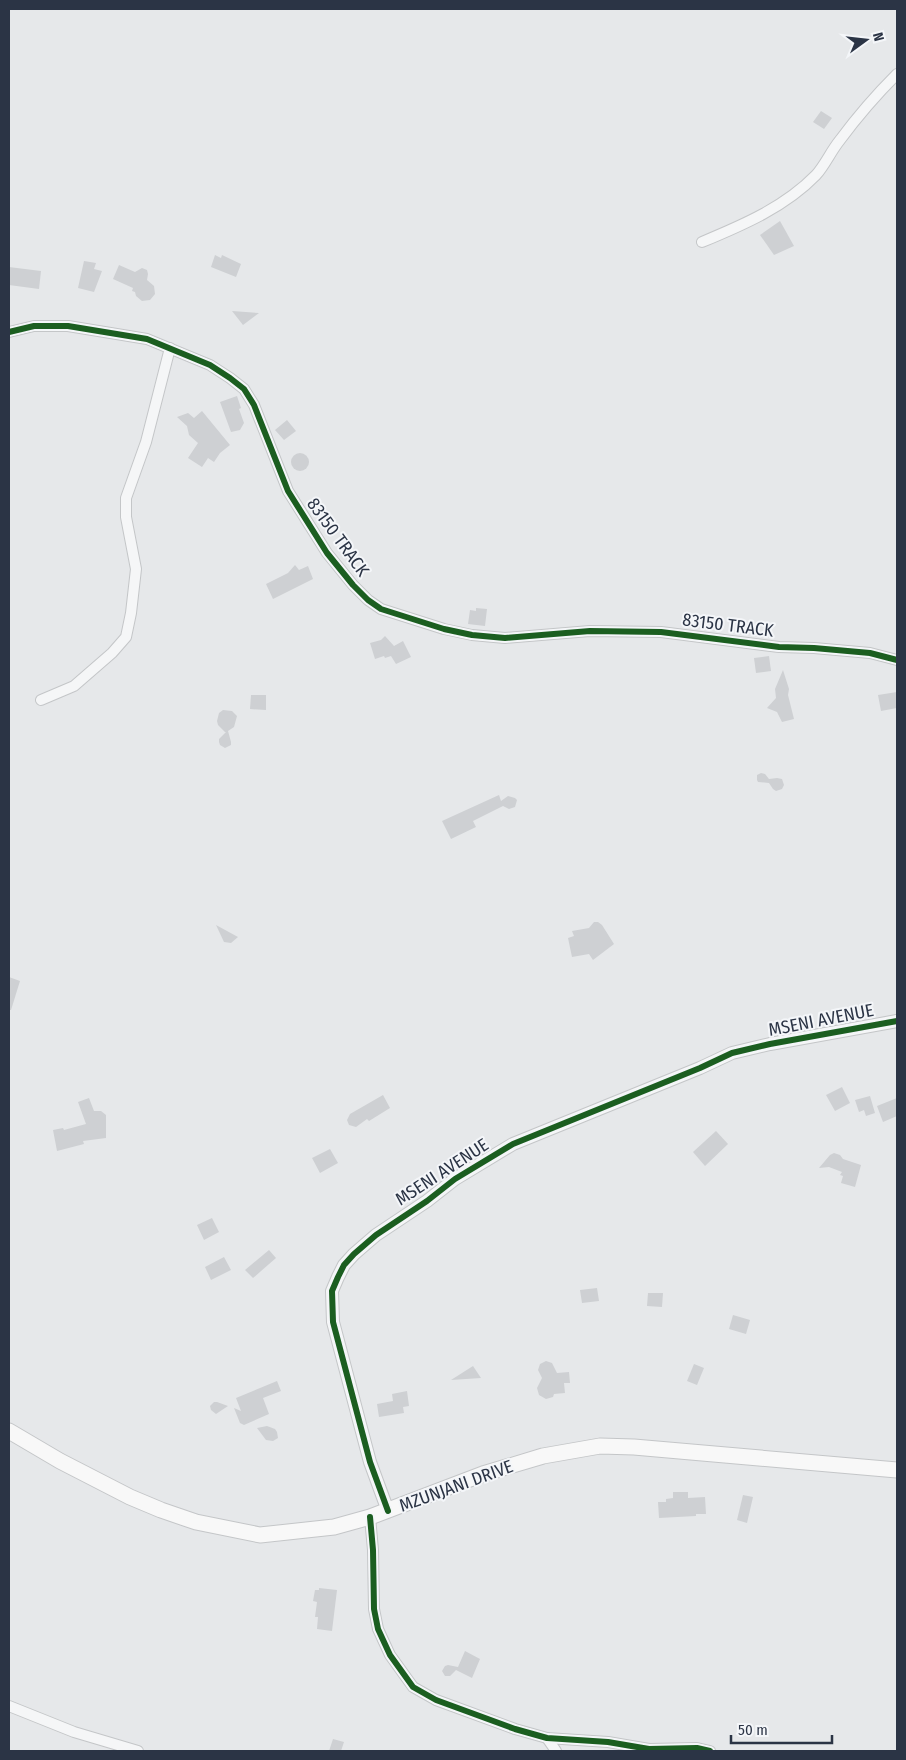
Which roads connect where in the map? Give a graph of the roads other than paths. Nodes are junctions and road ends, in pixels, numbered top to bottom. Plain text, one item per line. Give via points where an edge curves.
1 (897, 74) edge
2 (702, 242) dead end
3 (9, 332) edge
4 (170, 348) junction
5 (897, 660) edge
6 (40, 700) dead end
7 (897, 1020) edge
8 (9, 1431) edge
9 (897, 1470) edge
10 (388, 1510) junction
11 (370, 1517) junction
12 (9, 1706) edge
13 (547, 1738) junction
14 (138, 1751) edge
15 (556, 1751) edge
16 (710, 1751) edge

1 - 2 street via 854,121 817,174 794,194 769,211
3 - 4 street, 83150 TRACK via 34,326 68,326 147,339
4 - 5 street, 83150 TRACK via 210,365 244,389 254,405 288,491 303,516 337,566 363,595 381,609 444,629 496,638 590,631 661,632 779,647 870,653
4 - 6 street via 146,442 126,498 126,517 136,569 126,637 74,686
7 - 10 street, MSENI AVENUE via 732,1054 513,1144 454,1179 354,1254 344,1265 332,1291 333,1322 370,1462
8 - 11 main road, MZUNJANI DRIVE via 130,1497 196,1522 260,1535 334,1527
9 - 10 main road, MZUNJANI DRIVE via 600,1446 542,1456 483,1474
10 - 11 main road, MZUNJANI DRIVE
11 - 13 street via 374,1609 378,1629 390,1655 414,1687 436,1700
12 - 14 street via 74,1732
13 - 15 street
13 - 16 street via 608,1742 649,1749 697,1748

